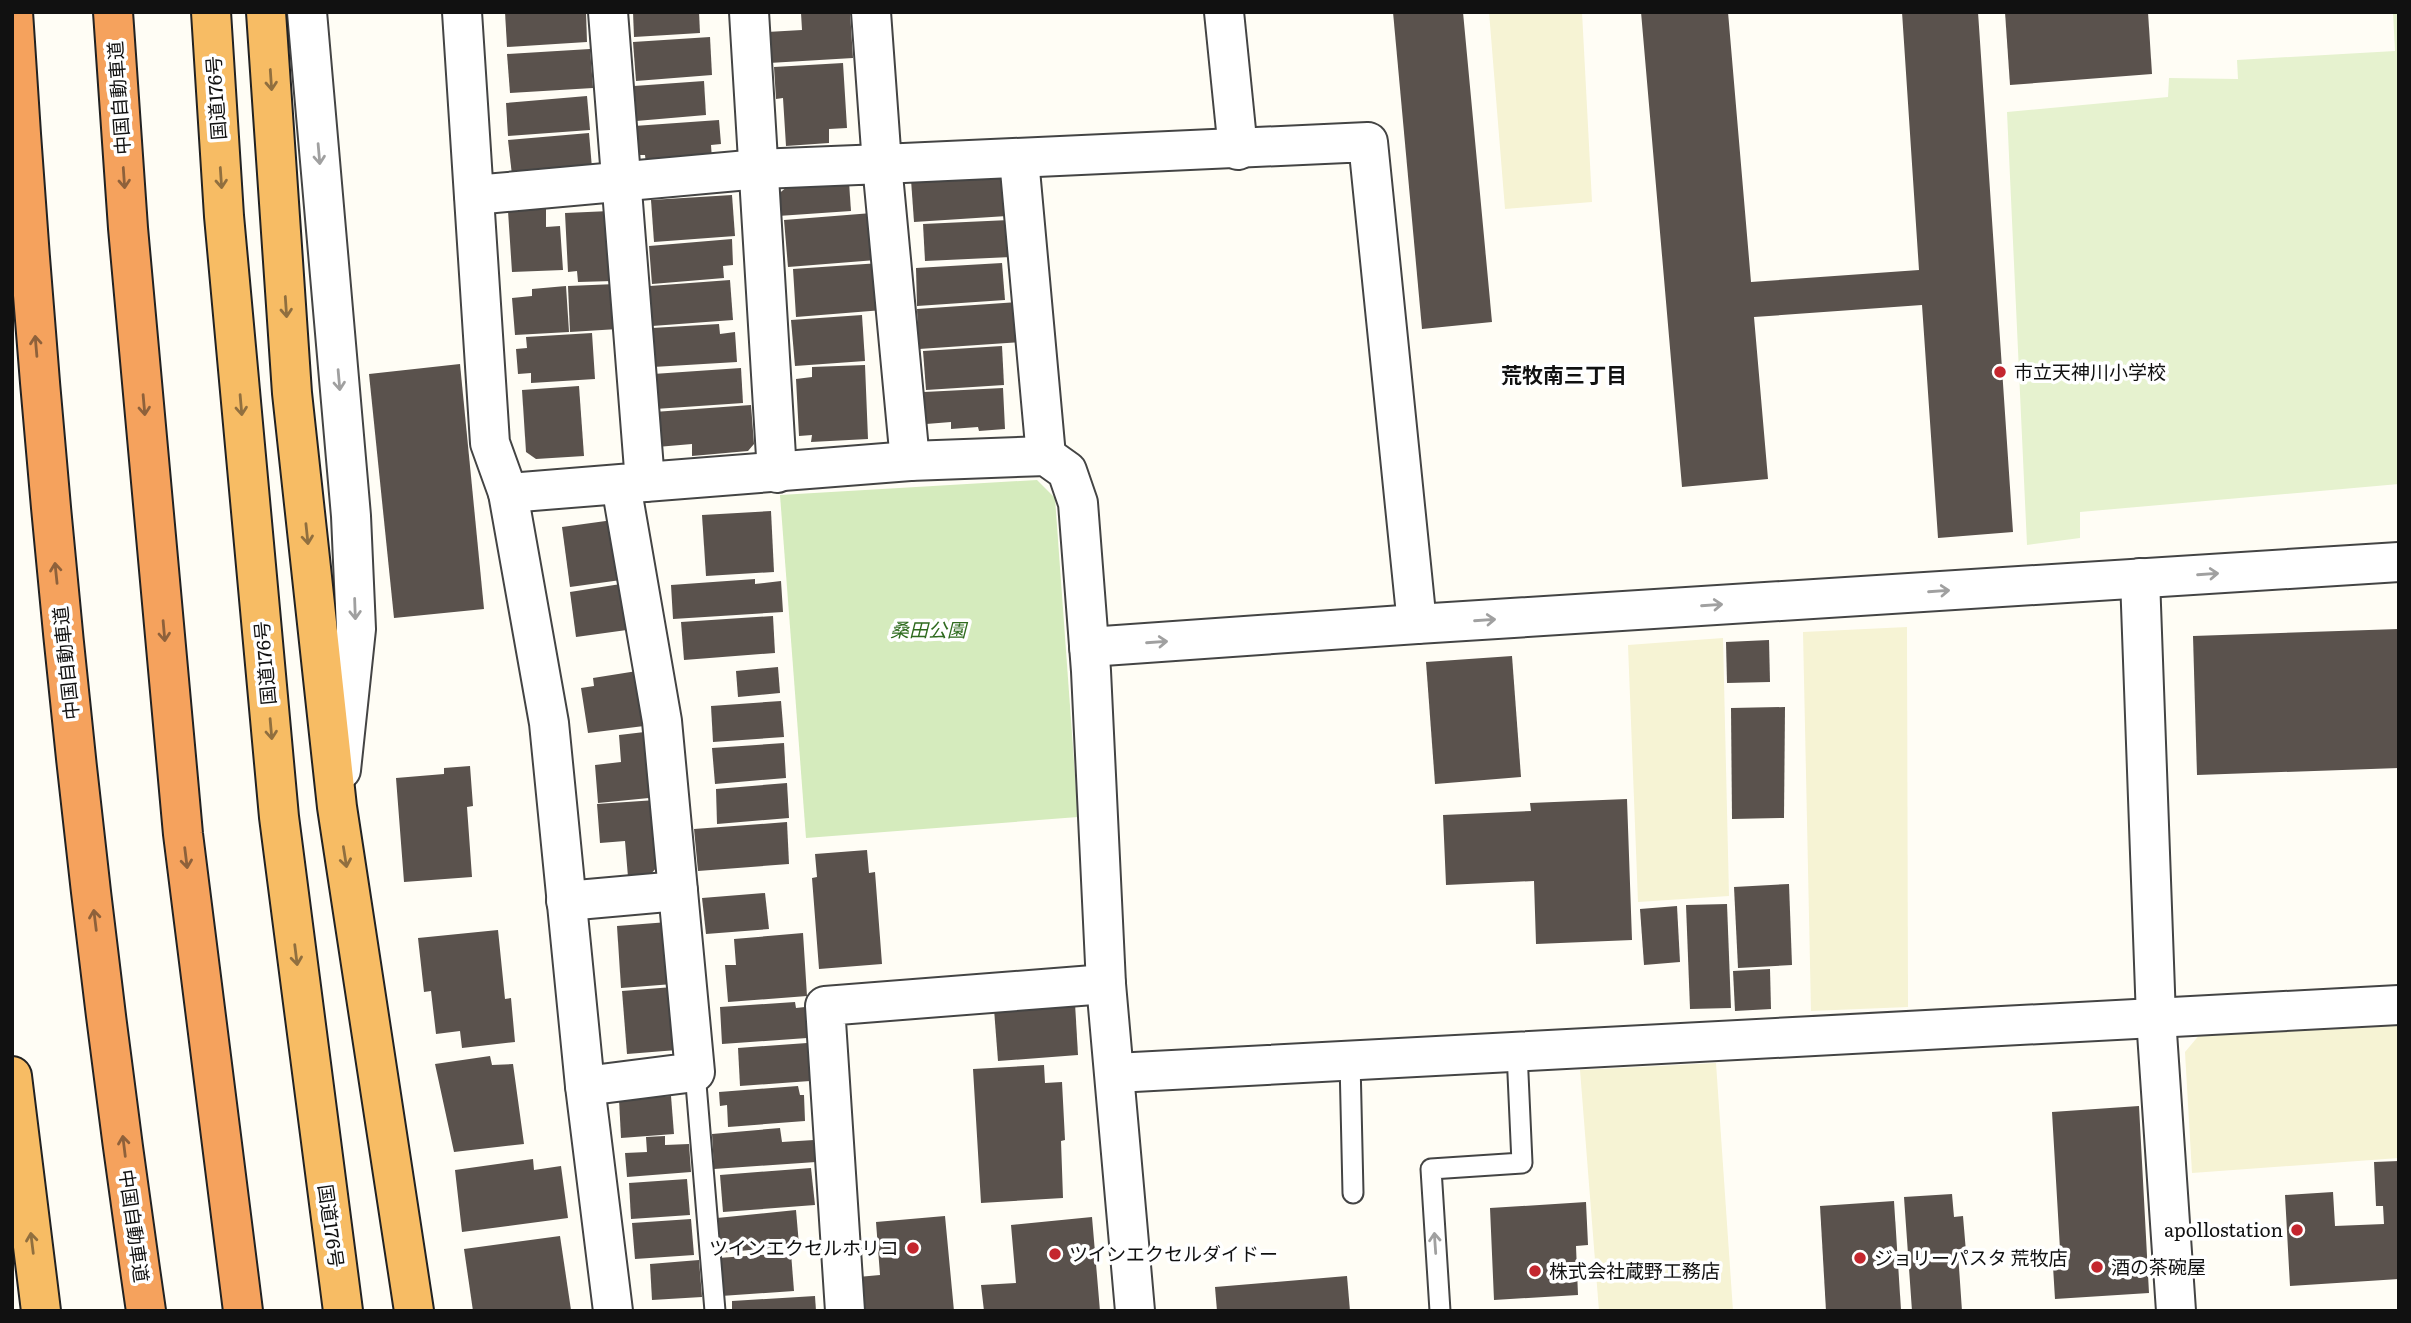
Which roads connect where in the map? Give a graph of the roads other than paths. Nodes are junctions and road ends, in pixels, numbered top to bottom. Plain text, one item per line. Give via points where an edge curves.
1 (13, 12) edge
2 (113, 12) edge
3 (211, 12) edge
4 (267, 12) edge
5 (307, 12) edge
6 (462, 12) edge
7 (608, 12) edge
8 (749, 12) edge
9 (871, 12) edge
10 (1224, 12) edge
11 (1238, 149) junction
12 (1019, 159) junction
13 (882, 164) junction
14 (759, 169) junction
15 (621, 181) junction
16 (474, 195) junction
17 (1046, 456) junction
18 (910, 461) junction
19 (777, 473) junction
20 (633, 484) junction
21 (508, 493) junction
22 (2399, 562) edge
23 (2140, 579) junction
24 (1417, 624) junction
25 (1089, 647) junction
26 (337, 807) junction
27 (678, 891) junction
28 (566, 901) junction
29 (1106, 984) junction
30 (2399, 1005) edge
31 (2156, 1018) junction
32 (1517, 1052) junction
33 (1350, 1061) junction
34 (695, 1072) junction
35 (1115, 1073) junction
36 (12, 1076) edge
37 (585, 1086) junction
38 (1353, 1193) dead end
39 (41, 1311) edge
40 (146, 1311) edge
41 (243, 1311) edge
42 (343, 1311) edge
43 (414, 1311) edge
44 (612, 1311) edge
45 (715, 1311) edge
46 (845, 1311) edge
47 (1135, 1311) edge
48 (1440, 1311) edge
49 (2176, 1311) edge

40 -> 1 highway, 中国自動車道 via 85,844 52,536
2 -> 41 highway, 中国自動車道 via 183,834
3 -> 42 highway, 国道176号 via 224,216 279,817
4 -> 26 highway via 292,393
5 -> 26 street via 351,516 356,629
6 - 16 street
7 - 15 street
8 - 14 street
9 - 13 street
10 - 11 street
11 - 12 street
11 - 24 street via 1368,142
12 - 13 street
12 - 17 street
13 - 14 street
13 - 18 street
14 - 15 street
14 - 19 street
15 - 16 street
15 - 20 street
16 - 21 street via 489,443
17 - 18 street
17 - 25 street via 1068,471 1078,503
18 - 19 street
19 - 20 street
20 - 21 street
20 - 27 street
21 - 28 street via 549,723
23 -> 22 street
24 -> 23 street
23 - 31 street
25 -> 24 street
25 - 29 street
26 -> 43 highway
27 - 28 street
27 - 34 street
28 - 37 street
29 - 35 street
29 - 46 street via 825,1006
30 - 31 street
31 - 32 street
31 - 49 street
32 - 33 street
48 -> 32 lane via 1431,1169 1522,1163
33 - 35 street
33 - 38 lane
34 - 37 street
34 - 45 lane
35 - 47 street
39 -> 36 highway
37 - 44 street

